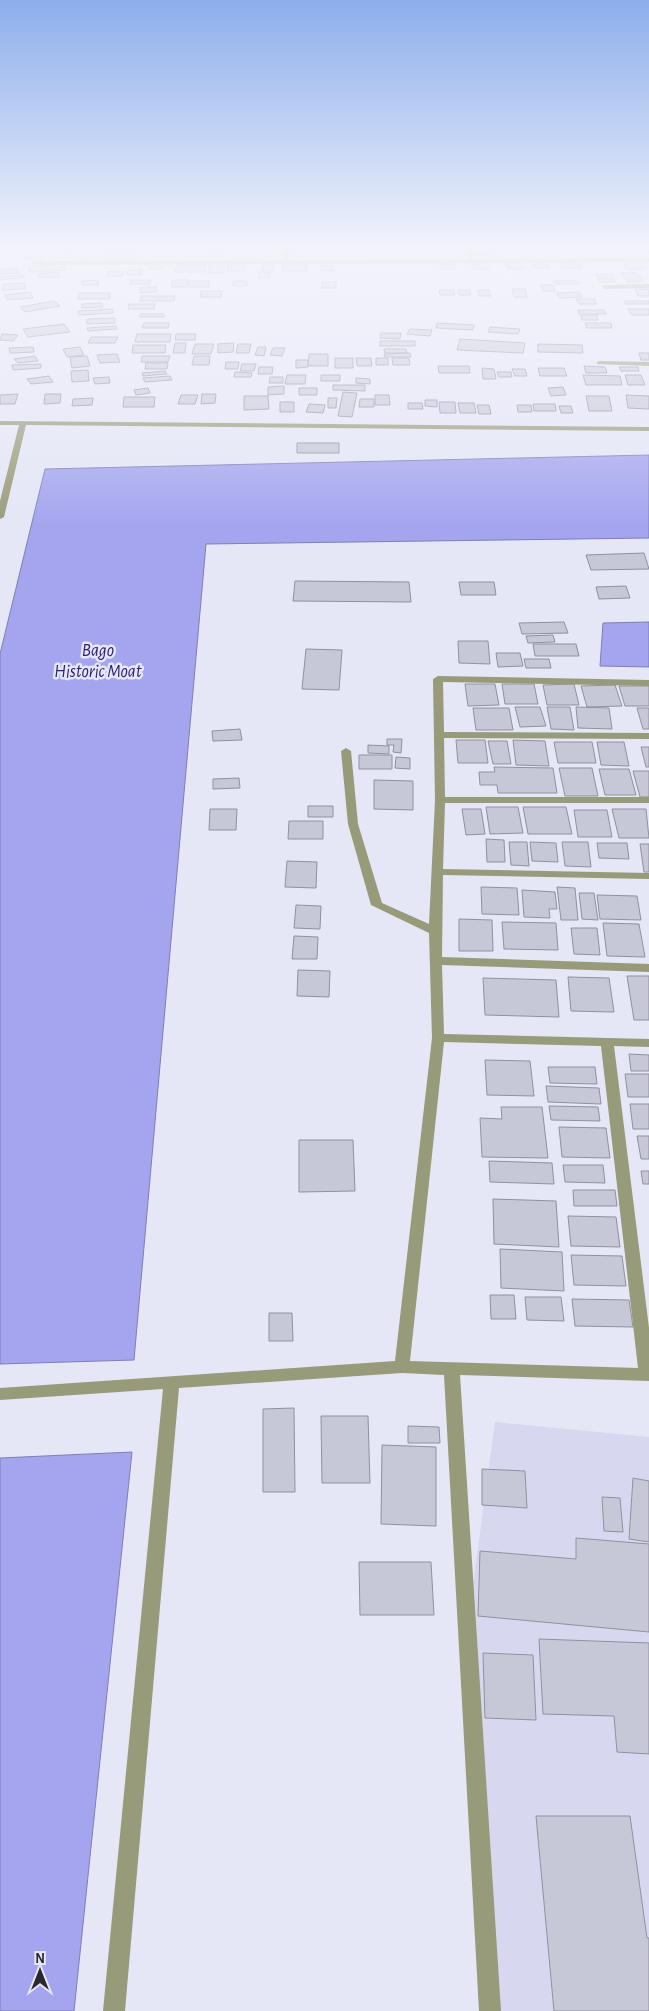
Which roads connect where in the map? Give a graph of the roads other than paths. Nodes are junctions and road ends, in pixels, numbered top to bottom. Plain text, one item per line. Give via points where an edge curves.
1 (599, 363) dead end
2 (649, 364) edge
3 (0, 423) edge
4 (23, 424) junction
5 (649, 429) edge
6 (0, 517) edge
7 (649, 683) edge
8 (440, 735) junction
9 (649, 736) edge
10 (346, 751) dead end
11 (440, 800) junction
12 (649, 800) edge
13 (438, 872) junction
14 (649, 876) edge
15 (435, 931) junction
16 (437, 961) junction
17 (649, 968) edge
18 (438, 1038) junction
19 (607, 1042) junction
20 (649, 1043) edge
21 (402, 1367) junction
22 (452, 1369) junction
23 (648, 1375) edge
24 (172, 1382) junction
25 (0, 1394) edge
26 (114, 2011) edge
27 (490, 2011) edge

1 - 2 street
3 - 4 street
4 - 5 street
4 - 6 street
7 - 8 street via 438,679
8 - 9 street
8 - 11 street
10 - 15 street via 354,824 376,905
11 - 12 street
11 - 13 street
13 - 14 street
13 - 15 street
15 - 16 street
16 - 17 street
16 - 18 street
18 - 19 street
18 - 21 street
19 - 20 street
19 - 23 street
21 - 22 street
21 - 24 street
22 - 23 street
22 - 27 street
24 - 25 street
24 - 26 street

